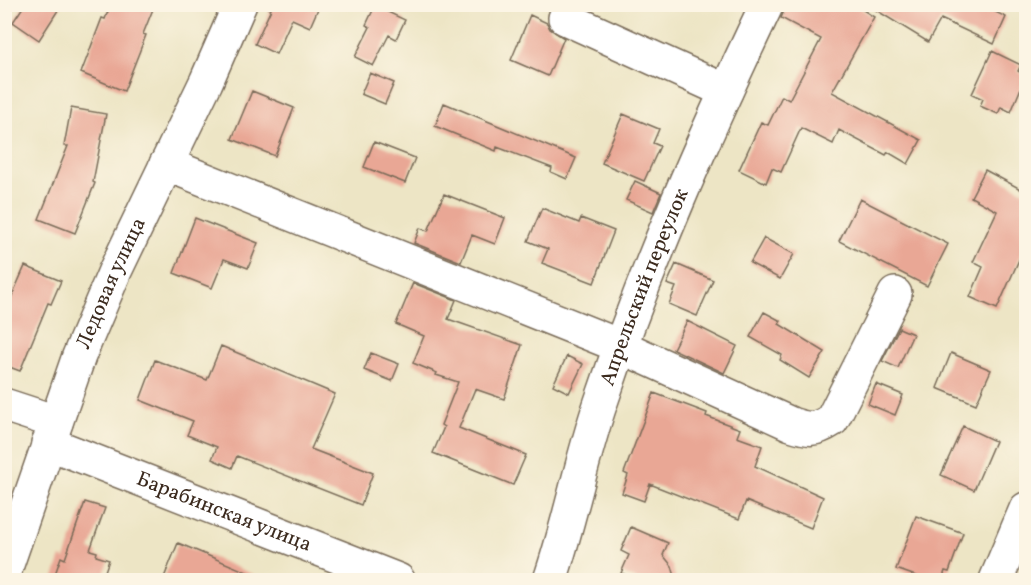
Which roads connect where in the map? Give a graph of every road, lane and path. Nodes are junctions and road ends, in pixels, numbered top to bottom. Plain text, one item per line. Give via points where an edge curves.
1 (240, 4) edge
2 (767, 4) edge
3 (565, 18) dead end
4 (726, 91) junction
5 (166, 164) junction
6 (895, 294) dead end
7 (620, 346) junction
8 (4, 405) edge
9 (52, 433) junction
10 (1026, 509) edge
11 (4, 573) edge
12 (398, 580) edge
13 (550, 580) edge
14 (996, 580) edge

1 - 5 street, Ледовая улица
2 - 4 street, Апрельский переулок
3 - 4 street
4 - 7 street, Апрельский переулок via 652,260
5 - 7 street
5 - 9 street, Ледовая улица via 115,271
6 - 7 street via 832,420 820,428 790,424
7 - 13 street, Апрельский переулок
8 - 9 street, Барабинская улица
9 - 11 street, Ледовая улица
9 - 12 street, Барабинская улица
10 - 14 street

